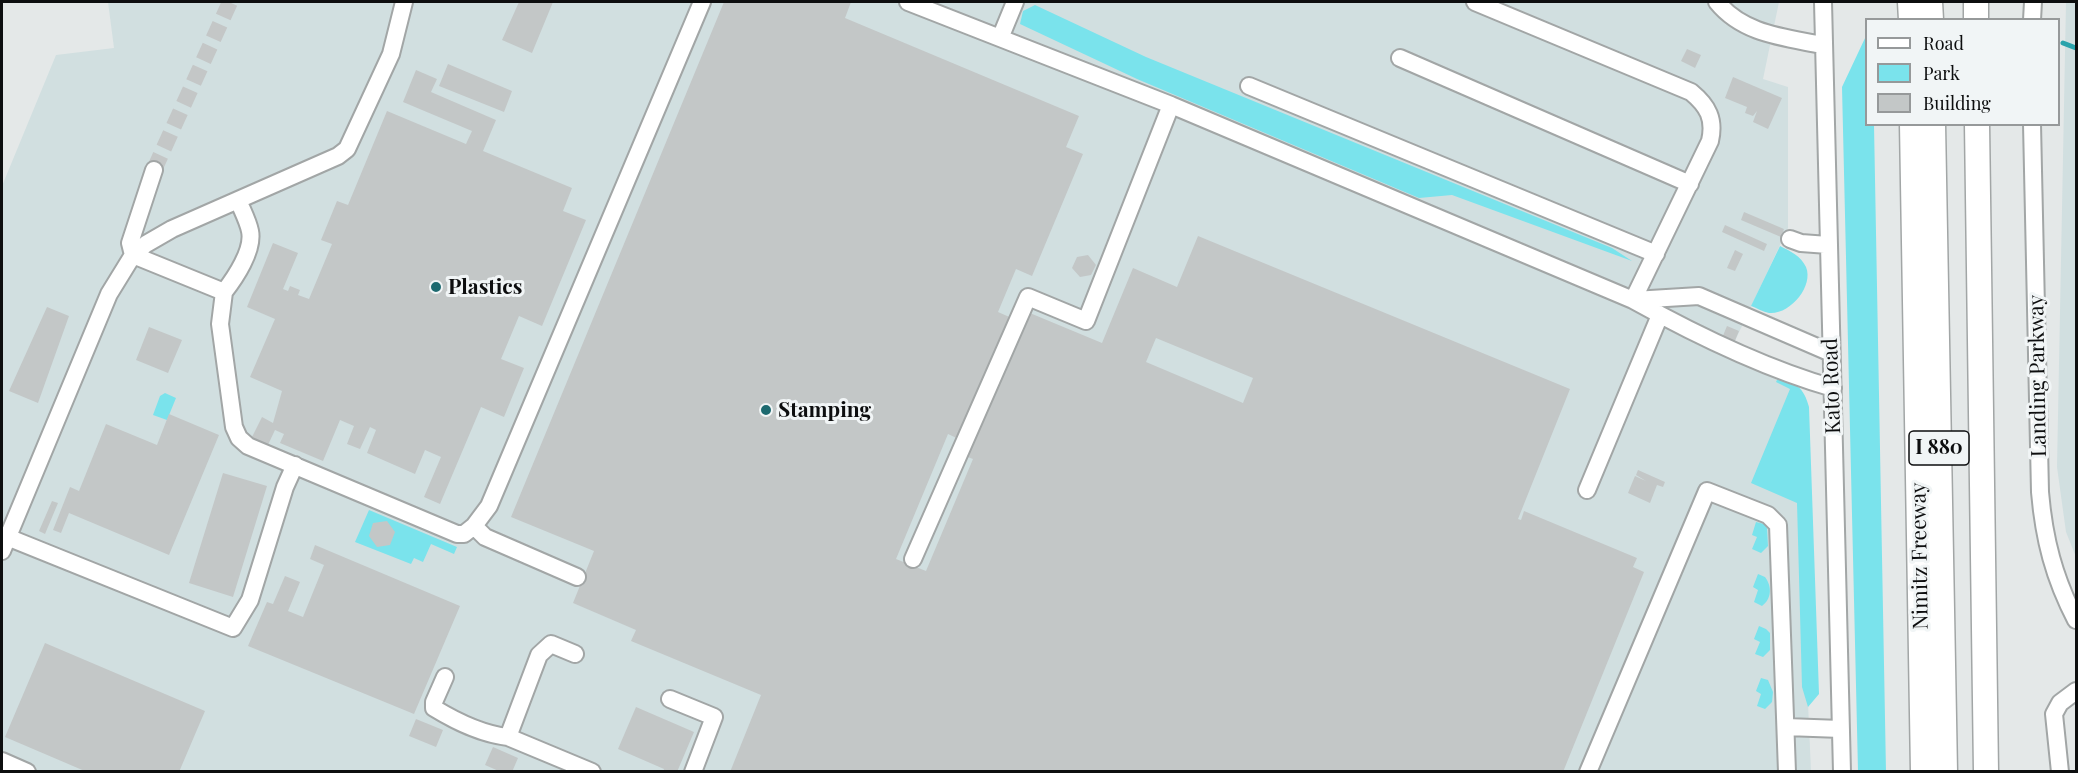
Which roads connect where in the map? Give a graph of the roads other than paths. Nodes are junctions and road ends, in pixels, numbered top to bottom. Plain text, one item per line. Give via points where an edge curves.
1 (404, 2) edge
2 (702, 2) edge
3 (908, 2) edge
4 (1015, 2) edge
5 (1475, 2) edge
6 (1717, 2) edge
7 (1823, 2) edge
8 (1910, 2) edge
9 (1930, 2) edge
10 (1976, 2) edge
11 (2033, 2) edge
12 (1911, 18) edge
13 (1931, 18) edge
14 (1976, 18) edge
15 (2032, 18) edge
16 (1001, 36) junction
17 (1822, 45) junction
18 (1400, 58) dead end
19 (1249, 86) dead end
20 (1170, 105) junction
21 (1912, 126) edge
22 (1933, 126) edge
23 (1977, 126) edge
24 (2032, 126) edge
25 (154, 170) tunnel mouth
26 (1690, 184) junction
27 (238, 200) junction
28 (1790, 239) dead end
29 (1828, 245) junction
30 (1656, 254) junction
31 (133, 255) junction
32 (224, 292) junction
33 (1633, 300) junction
34 (1660, 315) junction
35 (1832, 353) junction
36 (1833, 388) junction
37 (295, 465) junction
38 (1587, 490) dead end
39 (474, 526) junction
40 (4, 540) edge
41 (913, 559) dead end
42 (577, 577) dead end
43 (2076, 620) edge
44 (576, 654) dead end
45 (445, 677) dead end
46 (670, 699) dead end
47 (2073, 700) edge
48 (1786, 726) junction
49 (1841, 729) junction
50 (508, 737) junction
51 (1985, 743) junction
52 (2, 761) edge
53 (27, 771) edge
54 (592, 771) edge
55 (693, 771) edge
56 (1588, 771) edge
57 (1787, 771) edge
58 (1842, 771) edge
59 (1923, 771) edge
60 (1945, 771) edge
61 (1986, 771) edge
62 (2003, 771) edge
63 (2060, 771) edge

1 - 27 street via 391,54 347,149
2 - 39 street via 489,506
3 - 16 street
4 - 16 street
5 - 26 street via 1691,92 1706,106 1712,122 1710,141
6 - 17 street via 1749,28
7 - 17 street, Kato Road
8 - 12 highway
9 - 13 highway
10 - 14 highway
11 - 15 street
16 - 20 street
17 - 29 street, Kato Road
18 - 26 street
19 - 30 street
20 - 33 street
20 - 41 street via 1086,321 1028,297
21 - 59 highway, Nimitz Freeway / I 880
22 - 60 highway, I 880
23 - 51 highway, I 880
24 - 43 street, Landing Parkway via 2043,520 2051,563
25 - 31 street via 130,243
26 - 30 street
27 - 31 street via 158,236
27 - 32 street via 251,233 234,279
28 - 29 street
29 - 35 street, Kato Road
30 - 33 street
31 - 32 street
31 - 40 street via 109,294
32 - 37 street via 220,324 234,427 248,446
33 - 34 street
33 - 35 street via 1699,296
34 - 36 street via 1742,354
34 - 38 street
35 - 36 street, Kato Road
36 - 49 street, Kato Road
37 - 39 street via 457,534
37 - 40 street via 250,600 233,628
39 - 42 street via 485,537
44 - 50 street via 551,644 539,655
45 - 50 street via 434,708 494,736
46 - 55 street via 714,717
47 - 63 street via 2060,703 2054,714
48 - 49 street
48 - 56 street via 1778,525 1768,515 1707,491
48 - 57 street
49 - 58 street, Kato Road
50 - 54 street
51 - 61 highway, I 880
51 - 62 highway
52 - 53 street

